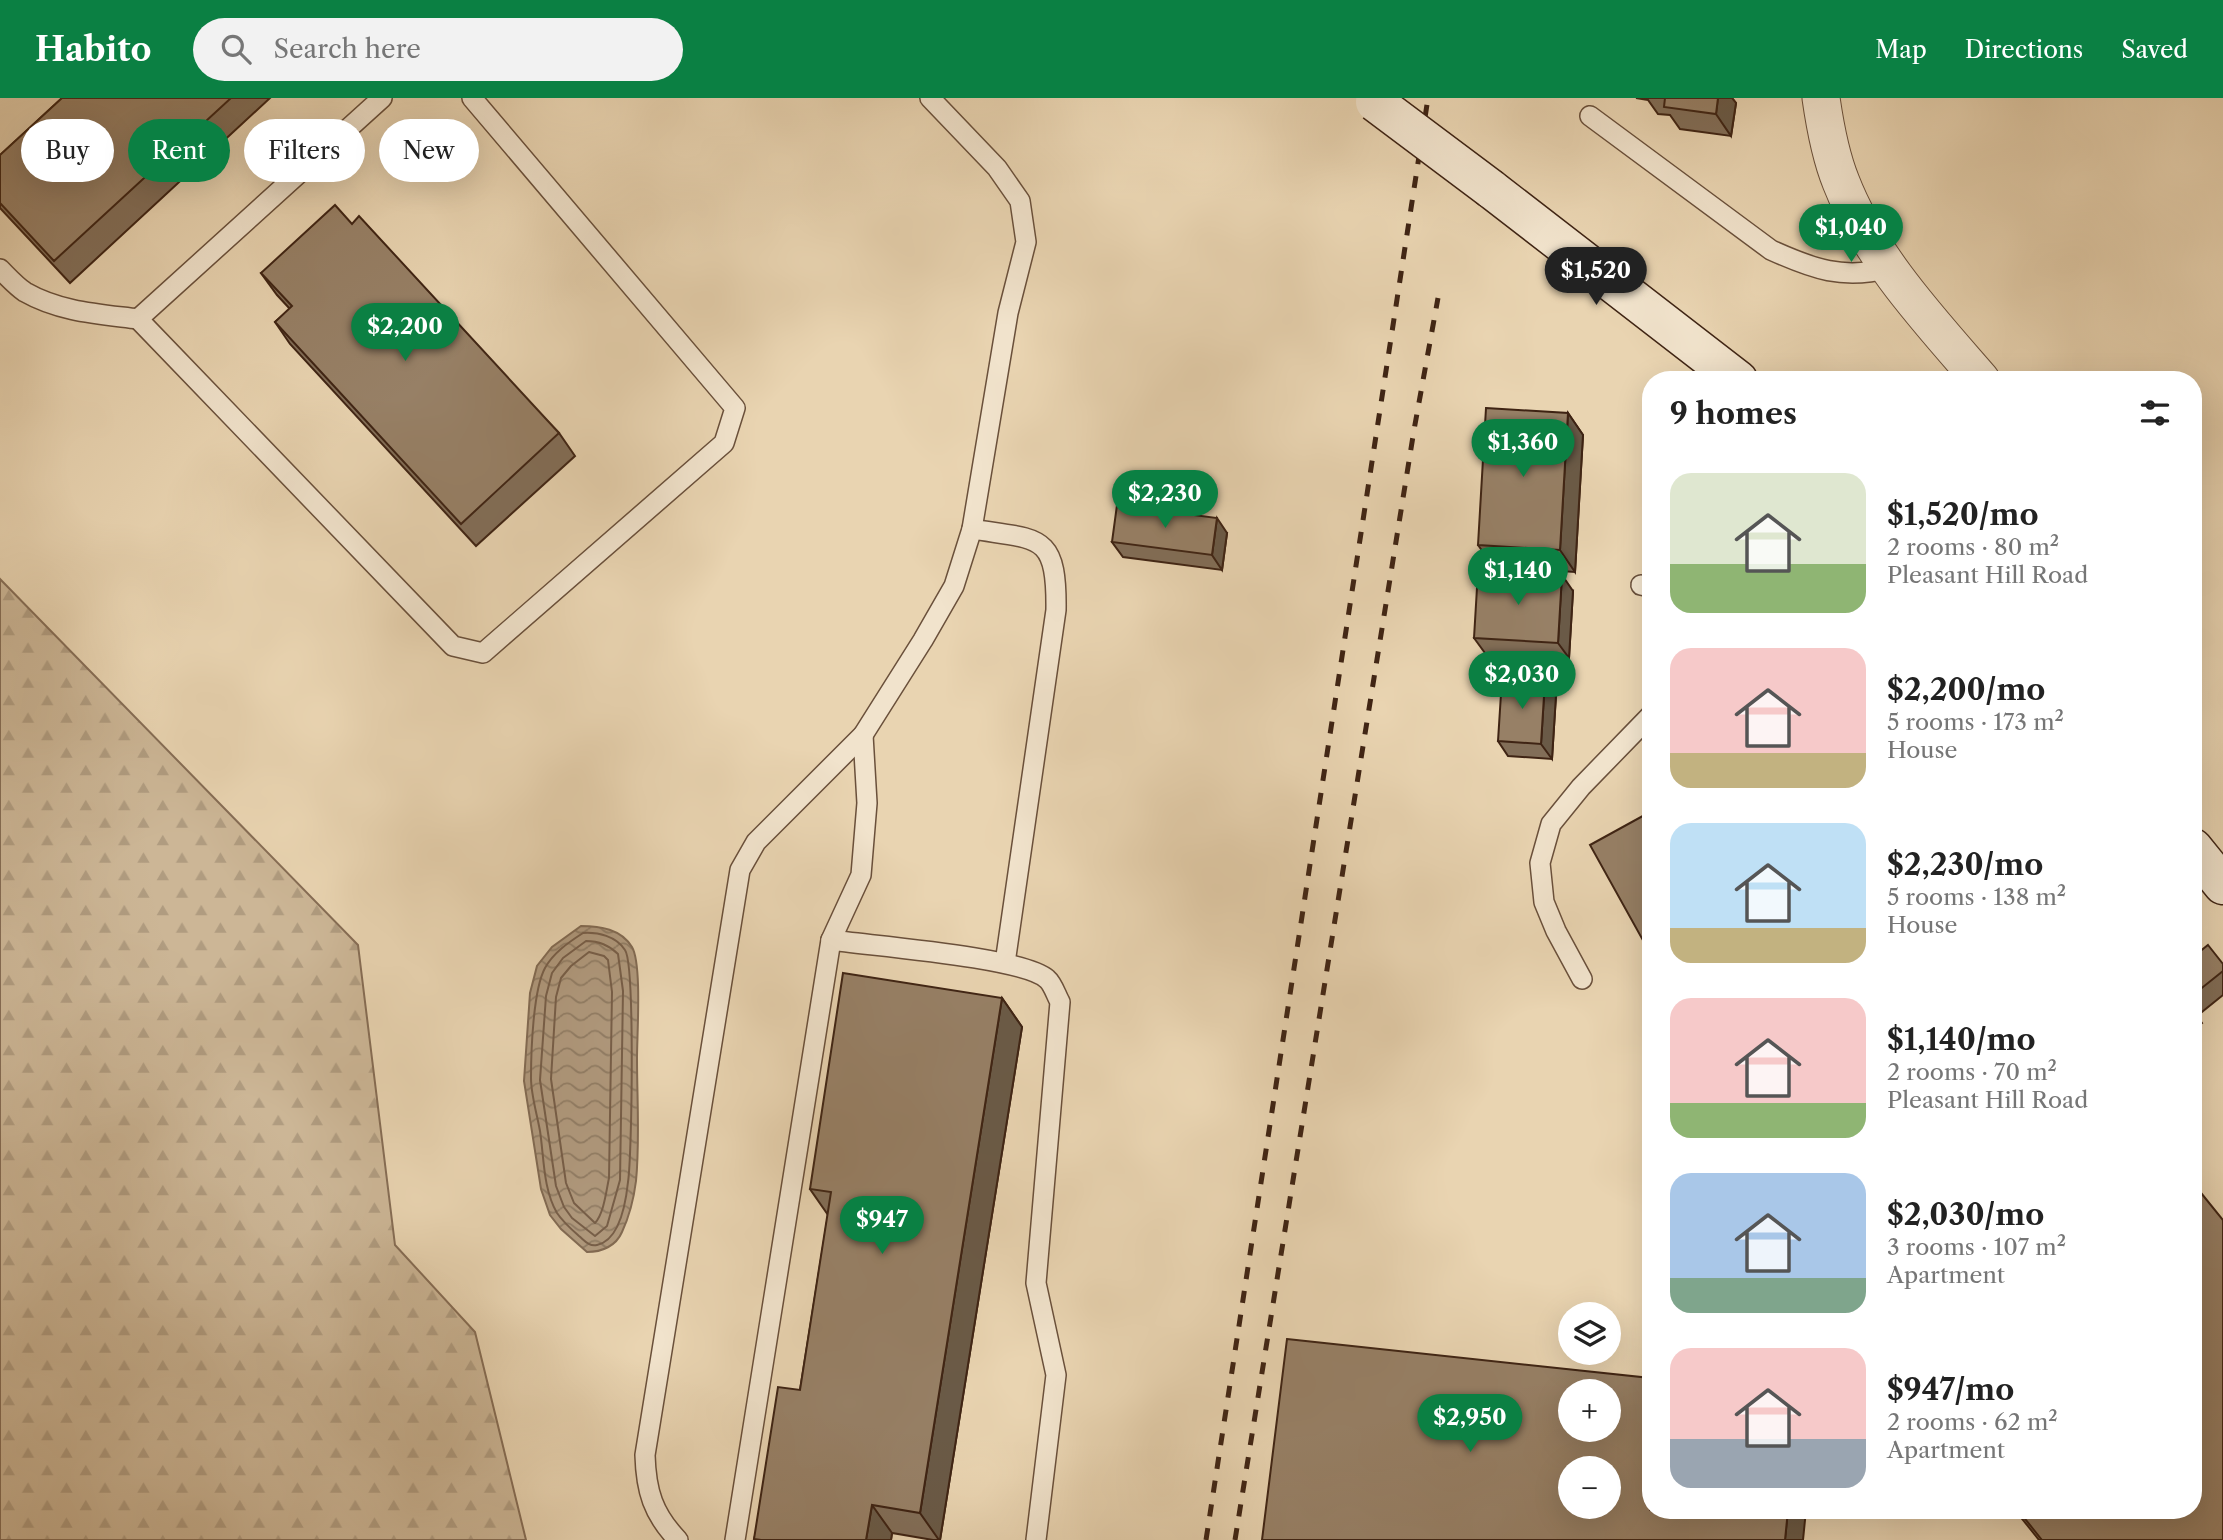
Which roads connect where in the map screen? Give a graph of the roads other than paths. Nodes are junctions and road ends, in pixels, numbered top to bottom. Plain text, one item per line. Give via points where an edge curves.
1 (382, 98) edge
2 (472, 98) edge
3 (930, 98) edge
4 (1821, 98) edge
5 (1372, 100) edge
6 (1590, 116) dead end
7 (1889, 268) junction
8 (0, 269) edge
9 (138, 319) junction
10 (1726, 371) edge
11 (1975, 371) edge
12 (972, 528) junction
13 (1642, 724) edge
14 (863, 735) junction
15 (2202, 859) edge
16 (2223, 885) edge
17 (831, 940) junction
18 (1005, 963) junction
19 (1582, 979) dead end
20 (678, 1540) edge
21 (734, 1540) edge
22 (1036, 1540) edge

1 - 9 lane
2 - 9 lane via 736,408 724,443 483,653 453,646
3 - 12 lane via 997,168 1020,201 1026,242 1007,313
4 - 7 street via 1840,181
5 - 10 street, bridge
6 - 7 lane via 1771,250 1842,274
7 - 11 street
8 - 9 lane via 22,290 54,306
12 - 14 lane via 954,586
12 - 18 lane via 1036,540 1051,555 1057,581
13 - 19 lane via 1551,824 1539,863 1544,902
14 - 17 lane via 867,803 861,875
14 - 20 lane via 756,842 740,870 645,1455 645,1483 662,1523
15 - 16 street
17 - 18 lane
17 - 21 lane
18 - 22 lane via 1049,980 1060,1002 1036,1283 1056,1375

